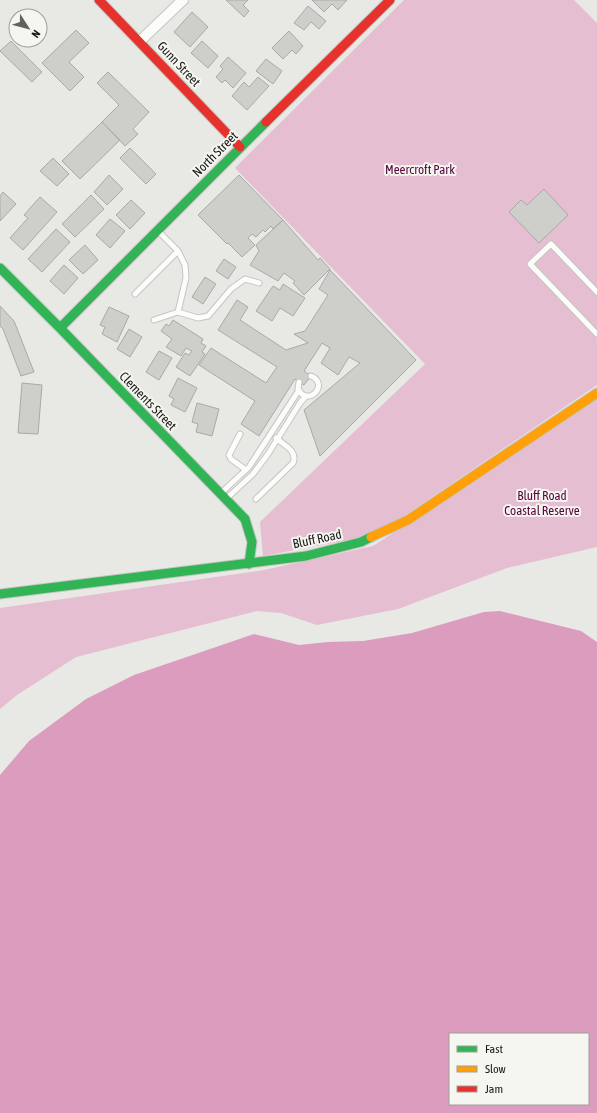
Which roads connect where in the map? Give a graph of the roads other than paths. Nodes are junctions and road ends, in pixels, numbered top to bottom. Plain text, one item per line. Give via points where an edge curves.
1 (99, 0) edge
2 (183, 0) edge
3 (390, 0) edge
4 (140, 41) junction
5 (240, 147) junction
6 (157, 230) junction
7 (178, 251) junction
8 (0, 268) edge
9 (259, 284) dead end
10 (597, 292) edge
11 (134, 294) dead end
12 (178, 312) junction
13 (154, 320) dead end
14 (60, 328) junction
15 (597, 334) edge
16 (311, 376) dead end
17 (299, 382) dead end
18 (299, 390) junction
19 (597, 393) edge
20 (306, 396) junction
21 (240, 434) dead end
22 (271, 435) junction
23 (277, 439) junction
24 (246, 470) junction
25 (223, 497) junction
26 (256, 499) dead end
27 (249, 564) junction
28 (0, 594) edge

1 - 4 street, Gunn Street
2 - 4 street
3 - 5 street, North Street
4 - 5 street, Gunn Street
5 - 6 street, North Street
6 - 7 lane
6 - 14 street, North Street
7 - 11 lane
7 - 12 lane via 185,265 186,278
8 - 14 street, Clements Street
9 - 12 lane via 245,279 232,289 208,316 198,318
10 - 15 lane via 551,244 530,264
12 - 13 lane
14 - 25 street, Clements Street
16 - 20 lane via 318,386 315,393
17 - 18 lane
18 - 20 lane
18 - 22 lane
19 - 27 street, Bluff Road via 446,496 375,537 306,556
20 - 23 lane
21 - 24 lane via 229,455 230,459
22 - 23 lane
22 - 24 lane
23 - 25 lane via 253,474
23 - 26 lane via 292,451 293,463
24 - 25 lane
25 - 27 street, Clements Street via 244,520 252,542
27 - 28 street, Bluff Road

